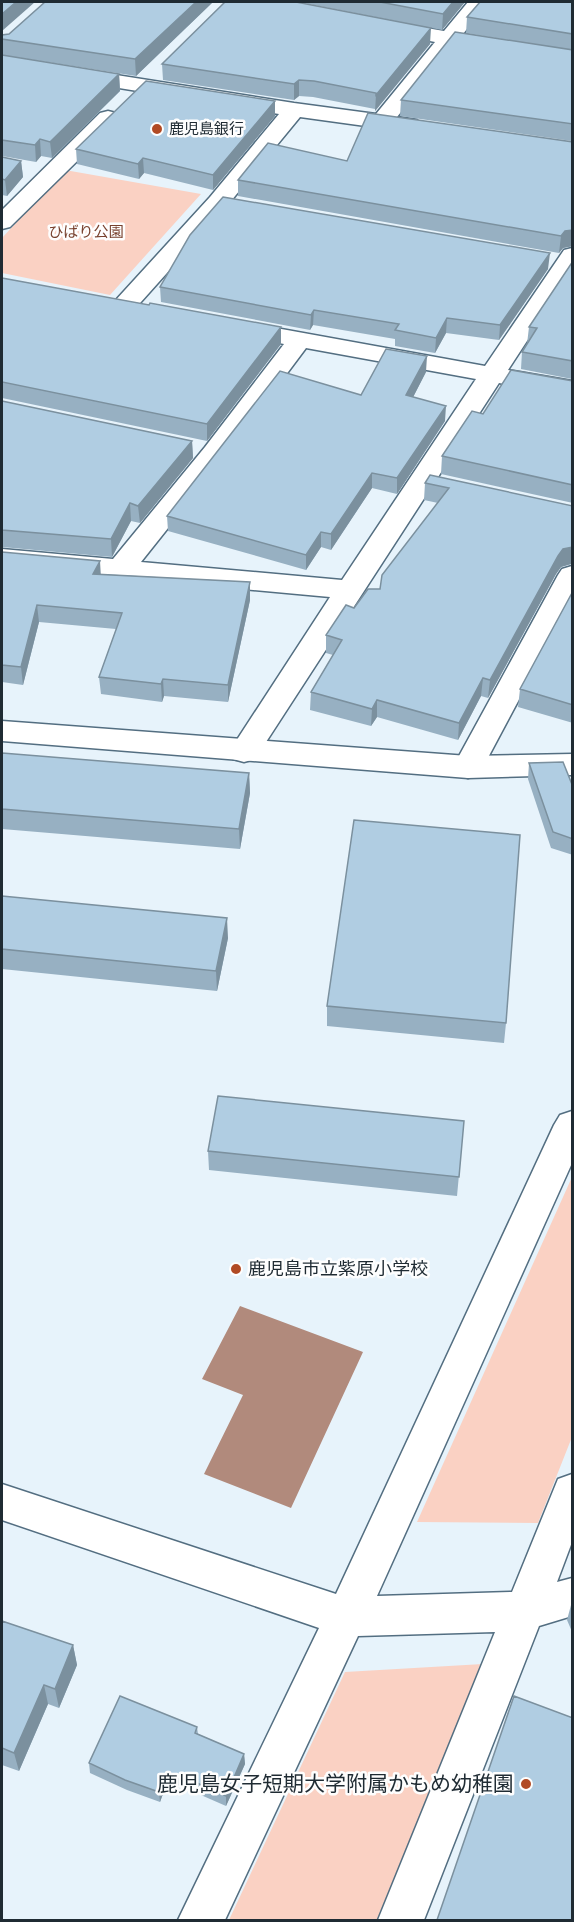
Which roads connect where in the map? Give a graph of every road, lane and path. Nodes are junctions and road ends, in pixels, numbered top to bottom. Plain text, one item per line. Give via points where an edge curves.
1 (478, 2) edge
2 (366, 23) edge
3 (448, 39) junction
4 (573, 59) edge
5 (2, 63) edge
6 (159, 68) dead end
7 (143, 84) junction
8 (294, 110) junction
9 (382, 121) junction
10 (427, 128) edge
11 (21, 168) edge
12 (51, 173) junction
13 (218, 202) junction
14 (241, 206) edge
15 (2, 222) edge
16 (561, 259) edge
17 (124, 307) edge
18 (217, 324) edge
19 (300, 339) junction
20 (494, 374) junction
21 (573, 389) edge
22 (2, 558) edge
23 (120, 568) junction
24 (573, 575) edge
25 (349, 590) junction
26 (2, 731) edge
27 (244, 752) junction
28 (573, 765) edge
29 (468, 767) junction
30 (573, 1125) edge
31 (573, 1492) edge
32 (2, 1502) edge
33 (573, 1597) edge
34 (523, 1611) junction
35 (346, 1617) junction
36 (201, 1920) edge
37 (400, 1920) edge

1 - 3 street
2 - 3 street
3 - 4 street
3 - 9 street
5 - 7 street
6 - 7 street
7 - 8 street
7 - 12 street
8 - 9 street
8 - 13 street
9 - 10 street
11 - 12 street
12 - 15 street
13 - 14 street
13 - 17 street
16 - 20 street
18 - 19 street
19 - 20 street
19 - 23 street via 203,450
20 - 21 street
20 - 25 street via 433,482
22 - 23 street
23 - 25 street
24 - 29 street
25 - 27 street
26 - 27 street
27 - 29 street
28 - 29 street
30 - 35 street
31 - 34 street
32 - 35 street
33 - 34 street
34 - 35 street
34 - 37 street
35 - 36 street

